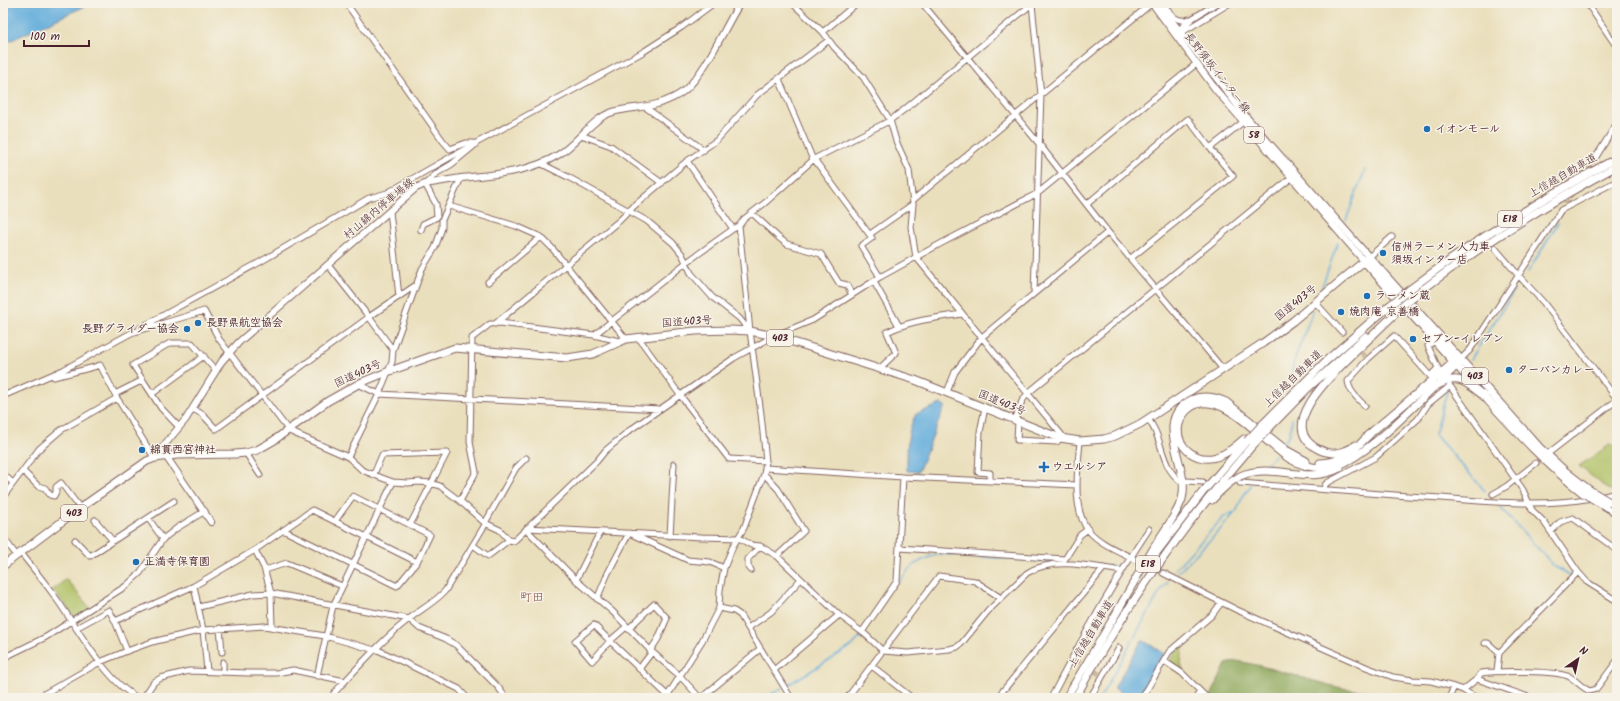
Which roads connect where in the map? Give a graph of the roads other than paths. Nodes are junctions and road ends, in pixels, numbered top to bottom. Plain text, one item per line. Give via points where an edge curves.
1 (346, 3) edge
2 (714, 3) edge
3 (740, 3) edge
4 (792, 3) edge
5 (857, 3) edge
6 (922, 3) edge
7 (1152, 3) edge
8 (1158, 3) edge
9 (1162, 3) edge
10 (1217, 3) edge
11 (1230, 3) edge
12 (1587, 3) edge
13 (1032, 4) edge
14 (1193, 18) junction
15 (822, 32) junction
16 (1178, 32) junction
17 (829, 40) junction
18 (1617, 47) edge
19 (967, 57) junction
20 (1196, 64) junction
21 (779, 79) junction
22 (1041, 95) junction
23 (645, 107) junction
24 (1016, 116) junction
25 (890, 120) junction
26 (1243, 122) junction
27 (1617, 123) edge
28 (581, 135) junction
29 (476, 143) junction
30 (1040, 145) junction
31 (1210, 148) junction
32 (704, 150) junction
33 (1596, 157) tunnel mouth
34 (1617, 158) edge
35 (814, 159) junction
36 (687, 161) junction
37 (542, 164) junction
38 (1617, 166) edge
39 (1063, 173) junction
40 (462, 178) junction
41 (1292, 178) junction
42 (1617, 181) edge
43 (662, 183) junction
44 (425, 184) junction
45 (1038, 193) junction
46 (913, 202) junction
47 (1086, 204) junction
48 (449, 206) junction
49 (390, 211) junction
50 (629, 211) junction
51 (752, 213) junction
52 (739, 226) junction
53 (733, 228) junction
54 (421, 230) dead end
55 (1108, 232) junction
56 (870, 234) junction
57 (541, 237) junction
58 (1392, 237) dead end
59 (1495, 248) dead end
60 (916, 257) junction
61 (1130, 258) junction
62 (1366, 259) junction
63 (687, 262) junction
64 (328, 265) junction
65 (566, 265) junction
66 (1519, 276) junction
67 (880, 277) junction
68 (488, 282) dead end
69 (874, 282) junction
70 (416, 285) junction
71 (1156, 290) junction
72 (1034, 293) junction
73 (1412, 293) junction
74 (852, 294) junction
75 (399, 297) junction
76 (1315, 302) junction
77 (1393, 311) junction
78 (962, 314) junction
79 (369, 317) junction
80 (612, 322) junction
81 (495, 324) junction
82 (899, 326) junction
83 (750, 331) junction
84 (1342, 332) dead end
85 (131, 333) junction
86 (594, 335) junction
87 (774, 336) junction
88 (638, 337) junction
89 (982, 337) junction
90 (622, 340) junction
91 (1434, 341) junction
92 (472, 348) junction
93 (752, 348) junction
94 (394, 350) junction
95 (229, 352) junction
96 (204, 356) junction
97 (1457, 363) junction
98 (1222, 368) junction
99 (878, 369) junction
100 (216, 371) junction
101 (387, 372) junction
102 (52, 375) junction
103 (143, 380) junction
104 (358, 384) junction
105 (1433, 388) junction
106 (947, 392) junction
107 (1028, 393) junction
108 (152, 394) junction
109 (379, 394) junction
110 (680, 395) junction
111 (3, 396) edge
112 (116, 396) junction
113 (262, 396) junction
114 (1485, 397) junction
115 (470, 399) junction
116 (1617, 399) edge
117 (1365, 406) dead end
118 (985, 408) junction
119 (193, 409) junction
120 (660, 409) junction
121 (1148, 419) junction
122 (1017, 421) junction
123 (1264, 425) junction
124 (179, 427) junction
125 (289, 431) junction
126 (1370, 434) junction
127 (1063, 439) junction
128 (1080, 441) junction
129 (1248, 442) junction
130 (160, 449) junction
131 (1552, 450) dead end
132 (246, 453) junction
133 (153, 456) junction
134 (165, 456) junction
135 (348, 457) junction
136 (1355, 457) junction
137 (526, 458) dead end
138 (147, 461) junction
139 (766, 461) junction
140 (1536, 463) dead end
141 (674, 464) dead end
142 (765, 468) junction
143 (23, 471) junction
144 (3, 474) edge
145 (260, 474) dead end
146 (374, 474) junction
147 (764, 474) junction
148 (903, 477) junction
149 (1516, 479) junction
150 (990, 480) junction
151 (1179, 480) dead end
152 (1186, 481) dead end
153 (393, 482) junction
154 (1203, 482) dead end
155 (13, 483) junction
156 (431, 483) junction
157 (1242, 483) dead end
158 (1078, 486) junction
159 (1324, 489) junction
160 (1586, 491) junction
161 (1493, 494) dead end
162 (1617, 494) edge
163 (4, 495) edge
164 (174, 501) dead end
165 (460, 501) junction
166 (1529, 503) junction
167 (1615, 505) edge
168 (80, 508) junction
169 (379, 510) junction
170 (205, 511) junction
171 (1617, 513) edge
172 (148, 518) junction
173 (95, 520) dead end
174 (335, 521) junction
175 (212, 522) dead end
176 (485, 523) junction
177 (410, 525) junction
178 (527, 528) junction
179 (1088, 529) junction
180 (1150, 529) dead end
181 (283, 530) junction
182 (600, 532) junction
183 (1551, 532) junction
184 (629, 533) junction
185 (670, 536) junction
186 (3, 537) edge
187 (366, 537) junction
188 (739, 538) junction
189 (163, 539) junction
190 (75, 540) dead end
191 (509, 540) junction
192 (113, 541) junction
193 (473, 545) junction
194 (760, 546) junction
195 (899, 548) junction
196 (255, 550) junction
197 (1617, 550) edge
198 (19, 554) junction
199 (777, 556) junction
200 (1130, 557) junction
201 (1138, 561) tunnel mouth
202 (417, 562) junction
203 (353, 564) junction
204 (3, 566) edge
205 (724, 568) junction
206 (1104, 568) junction
207 (265, 570) junction
208 (751, 570) dead end
209 (1122, 571) junction
210 (1578, 572) junction
211 (1163, 573) tunnel mouth
212 (801, 579) junction
213 (576, 580) junction
214 (1144, 583) junction
215 (194, 586) junction
216 (342, 586) junction
217 (272, 593) junction
218 (1001, 598) junction
219 (598, 599) junction
220 (1617, 601) edge
221 (1220, 603) junction
222 (333, 606) junction
223 (199, 607) junction
224 (719, 608) junction
225 (1118, 610) junction
226 (839, 615) junction
227 (409, 618) junction
228 (115, 621) junction
229 (74, 625) junction
230 (220, 628) junction
231 (272, 628) junction
232 (627, 628) junction
233 (748, 628) junction
234 (203, 630) junction
235 (862, 632) junction
236 (325, 636) junction
237 (610, 641) junction
238 (1485, 643) dead end
239 (1119, 648) dead end
240 (760, 649) junction
241 (376, 650) junction
242 (127, 651) junction
243 (651, 651) junction
244 (883, 651) junction
245 (222, 652) dead end
246 (1499, 653) junction
247 (4, 656) edge
248 (1164, 661) junction
249 (1617, 661) edge
250 (100, 662) junction
251 (223, 662) dead end
252 (872, 666) junction
253 (639, 669) junction
254 (774, 670) junction
255 (1497, 670) junction
256 (207, 671) junction
257 (223, 672) junction
258 (317, 676) junction
259 (680, 676) junction
260 (1477, 679) junction
261 (345, 681) junction
262 (1454, 687) junction
263 (1463, 690) junction
264 (1200, 691) junction
265 (666, 697) edge
266 (37, 698) edge
267 (138, 698) edge
268 (143, 698) edge
269 (331, 698) edge
270 (467, 698) edge
271 (506, 698) edge
272 (700, 698) edge
273 (790, 698) edge
274 (847, 698) edge
275 (912, 698) edge
276 (997, 698) edge
277 (1051, 698) edge
278 (1066, 698) edge
279 (1075, 698) edge
280 (1090, 698) edge
281 (1142, 698) edge
282 (1196, 698) edge
283 (1207, 698) edge
284 (1448, 698) edge
285 (1476, 698) edge
286 (1531, 698) edge

1 - 29 street via 442,141 450,149 466,143
2 - 29 street via 643,52
3 - 23 main road, 村山綿内停車場線 via 692,83 674,97
4 - 15 street
5 - 15 street
6 - 19 street
7 - 16 main road, 長野須坂インター線 / 58
7 - 22 street
8 - 16 main road, 長野須坂インター線 / 58
9 - 14 street via 1179,20
10 - 14 street
11 - 16 street
12 - 18 street
13 - 19 street
13 - 22 street
14 - 16 street
15 - 17 street
16 - 20 main road, 長野須坂インター線 / 58
16 - 62 main road, 長野須坂インター線 / 58
17 - 21 street
17 - 25 street via 863,77
19 - 24 street
19 - 25 street
20 - 26 main road, 長野須坂インター線 / 58
20 - 39 street
21 - 32 street via 750,100 717,140
21 - 35 street
22 - 24 street
22 - 30 street
23 - 28 main road, 村山綿内停車場線 via 614,112 602,117
23 - 32 street
24 - 30 street
24 - 46 street
25 - 35 street
25 - 46 street via 909,170
26 - 31 street
26 - 41 main road, 長野須坂インター線 / 58
27 - 33 street
28 - 37 main road, 村山綿内停車場線 via 560,154
28 - 43 street via 611,146
29 - 44 street via 473,148
29 - 85 street via 387,193 369,198
30 - 39 street
30 - 45 street
31 - 47 street via 1188,120
31 - 61 street via 1233,176
32 - 36 street
34 - 73 highway, 上信越自動車道 / E18 via 1499,226 1456,255
35 - 51 street
35 - 56 street
36 - 43 street
36 - 53 street
37 - 40 main road, 村山綿内停車場線 via 524,170
37 - 50 street
38 - 73 highway, 上信越自動車道 / E18 via 1510,228
39 - 45 street
39 - 47 street
40 - 44 main road, 村山綿内停車場線
40 - 48 street
41 - 62 main road, 長野須坂インター線 / 58
41 - 71 street
42 - 66 street via 1561,210
43 - 50 street
44 - 49 main road, 村山綿内停車場線 via 416,188
44 - 54 street via 436,204 438,217 423,224
45 - 60 street
45 - 72 street
46 - 56 street
46 - 60 street via 911,227
47 - 55 street
48 - 57 street via 498,220
48 - 70 street via 442,220 435,248
49 - 64 main road, 村山綿内停車場線
49 - 75 street
50 - 63 street via 647,221 673,243
50 - 65 street
51 - 52 street
51 - 74 street via 787,244 821,254 839,283 847,285
52 - 53 street
52 - 83 street
53 - 63 street
55 - 61 street
55 - 72 street
56 - 67 street via 872,238 861,246
57 - 65 street
57 - 68 street
58 - 62 street
59 - 66 street
60 - 67 street
60 - 78 street
61 - 71 street
62 - 76 highway, 国道403号 / 403
62 - 91 highway, 403
62 - 97 highway, 403
63 - 80 street
63 - 83 street via 691,273 712,298 739,318
64 - 79 street
64 - 95 main road, 村山綿内停車場線
65 - 80 street
65 - 81 street
66 - 97 street via 1470,350
66 - 116 street via 1543,302
67 - 69 street
69 - 74 street
69 - 82 street
70 - 75 street
70 - 94 street
71 - 98 street
71 - 107 street
72 - 89 street
73 - 77 highway, 上信越自動車道 / E18, bridge
74 - 87 street via 813,320
75 - 79 street
76 - 84 street
76 - 98 highway, 国道403号 / 403 via 1263,343
77 - 123 highway, 上信越自動車道 / E18
77 - 123 highway, 上信越自動車道 / E18 via 1311,373
77 - 126 highway via 1319,390 1303,418 1305,437 1313,446 1323,451 1346,451
78 - 82 street via 924,319
78 - 89 street
79 - 94 street
79 - 113 street
80 - 86 street
80 - 90 street
81 - 86 street
81 - 92 street via 490,324 472,338
82 - 99 street via 887,332 896,353
83 - 87 highway, 国道403号 / 403
83 - 88 highway, 国道403号 / 403 via 695,331
83 - 93 street
85 - 95 street via 204,311
85 - 102 street
86 - 90 street
87 - 93 street
87 - 99 highway, 国道403号 / 403
88 - 90 highway, 国道403号 / 403
88 - 110 street
89 - 106 street via 955,372
89 - 107 street
90 - 92 highway, 国道403号 / 403 via 593,354 567,358
91 - 97 highway, 403
91 - 117 street via 1428,346 1438,368 1430,376 1394,336 1366,358 1348,381 1352,392
92 - 101 highway, 国道403号 / 403 via 455,348
92 - 115 street
93 - 110 street
93 - 139 street
94 - 101 street
95 - 100 main road, 村山綿内停車場線
95 - 113 street
96 - 100 street
96 - 103 street via 192,343 170,343 132,365
96 - 108 street
97 - 105 highway
97 - 114 highway, 403
97 - 126 highway
97 - 160 highway, 403
98 - 121 highway, 国道403号 / 403
99 - 106 highway, 国道403号 / 403
100 - 119 main road, 村山綿内停車場線
101 - 104 highway, 国道403号 / 403
101 - 109 street
102 - 111 street
102 - 112 street via 54,377 85,371 100,365
103 - 108 street
103 - 112 street
104 - 109 street
104 - 125 highway, 国道403号 / 403 via 328,401
105 - 114 highway via 1445,381 1459,379
105 - 136 highway
106 - 118 highway, 国道403号 / 403
107 - 122 street via 1022,401
107 - 127 street
108 - 124 street
109 - 115 street
109 - 135 street
110 - 120 street
110 - 139 street via 729,459
112 - 133 street
112 - 143 street via 61,430 40,449
113 - 119 street via 216,429 202,414
113 - 125 street
114 - 160 highway, 403 via 1534,451 1557,472
115 - 120 street
115 - 165 street via 470,450 474,457 476,472
116 - 131 street
118 - 122 highway, 国道403号 / 403
118 - 150 street via 980,432 978,472 990,473
119 - 124 main road, 村山綿内停車場線
120 - 178 street via 605,451
121 - 128 highway, 国道403号 / 403 via 1115,436
121 - 151 street via 1156,431 1172,475
122 - 127 highway, 国道403号 / 403
122 - 127 street via 1017,440 1057,442
123 - 129 highway
123 - 129 highway, 上信越自動車道 / E18, bridge
124 - 130 main road, 村山綿内停車場線
125 - 132 highway, 国道403号 / 403
125 - 135 street
126 - 225 highway via 1344,458 1330,462 1311,462 1292,454 1226,402 1207,397 1189,401 1180,409 1173,425 1173,438 1183,476 1182,499
127 - 128 highway, 国道403号 / 403
128 - 158 street
129 - 136 highway via 1222,455 1197,457 1183,446 1179,435 1179,423 1184,413 1193,406 1206,402 1218,404 1302,465 1316,468 1332,467
129 - 214 highway, 上信越自動車道 / E18
129 - 225 highway, 上信越自動車道 / E18 via 1180,520
130 - 133 street
130 - 134 main road
132 - 134 highway, 国道403号 / 403
132 - 145 street
133 - 138 street
134 - 138 highway, 国道403号 / 403
134 - 170 main road
135 - 146 street via 362,470
136 - 214 highway via 1322,475 1307,476 1264,471 1247,474 1234,480 1205,507
137 - 176 street via 516,468
138 - 168 highway, 国道403号 / 403
139 - 142 street
140 - 149 street
141 - 185 street
142 - 147 street
142 - 148 street
143 - 155 street
143 - 168 street via 50,495 54,496 56,487 61,483
144 - 155 street
146 - 153 street
146 - 156 street via 382,455 447,453
147 - 188 street
147 - 199 street via 778,489 804,531
148 - 150 street
148 - 195 street
149 - 159 street via 1450,386 1428,404 1418,419 1376,458 1328,483
149 - 161 street
149 - 166 street
150 - 158 street
152 - 154 street
153 - 156 street
153 - 169 street
155 - 163 street
156 - 165 street via 440,486
156 - 177 street
157 - 159 street
158 - 179 street via 1078,509
159 - 166 street
160 - 167 highway, 403, bridge
160 - 171 highway, 403, bridge
162 - 166 street via 1576,501
164 - 172 street
165 - 176 street
166 - 183 street via 1534,513
168 - 198 highway, 国道403号 / 403
169 - 174 street via 353,496
169 - 177 street
169 - 187 street
170 - 175 main road
170 - 189 street
172 - 189 street
172 - 192 street
173 - 192 street
174 - 181 street via 312,510
174 - 187 street
176 - 191 street via 500,530
176 - 193 street
177 - 202 street via 430,535
178 - 182 street
178 - 191 street via 516,540
178 - 213 street
179 - 195 street via 1080,535 1065,559
179 - 200 street via 1102,541
180 - 200 street
181 - 196 street
181 - 203 street
182 - 184 street
182 - 213 street
183 - 197 street via 1560,522 1573,518
183 - 210 street
184 - 185 street
184 - 205 street via 688,560 710,562
184 - 219 street via 608,573
185 - 188 street
186 - 198 street
187 - 202 street
187 - 203 street
188 - 194 street via 751,545
188 - 205 street
189 - 229 street via 140,573
190 - 192 street via 90,556
191 - 193 street via 488,556
193 - 227 street via 445,591
194 - 199 street
194 - 208 street via 748,559
195 - 235 street via 897,580
196 - 207 street
196 - 215 street
198 - 204 highway, 国道403号 / 403
198 - 229 street via 53,594
199 - 212 street
200 - 201 street
200 - 209 street
202 - 203 street via 398,586
203 - 216 street
205 - 224 street
206 - 209 street
206 - 218 street via 1070,564 1043,566 1027,573
206 - 276 street
207 - 216 street via 287,563
207 - 217 street
209 - 277 street
210 - 220 street via 1587,582
210 - 246 street
211 - 221 street
212 - 226 street
212 - 233 street via 771,612
213 - 219 street
214 - 279 highway, 上信越自動車道 / E18
215 - 223 street
215 - 228 street
216 - 222 street
217 - 222 street
217 - 223 street via 253,594
217 - 231 street
218 - 244 street via 957,647 908,653
218 - 244 street via 975,581 940,576
219 - 232 street
221 - 248 street via 1212,615 1174,646
221 - 262 street via 1393,677 1430,681
222 - 227 street
222 - 236 street
223 - 234 street
224 - 233 street via 737,612
224 - 259 street
225 - 278 highway, 上信越自動車道 / E18
226 - 235 street
226 - 254 street
227 - 241 street
227 - 271 street via 419,628 456,645
228 - 229 street via 109,610
228 - 242 street
229 - 247 street
229 - 250 street
230 - 231 street
230 - 234 street
230 - 245 street
231 - 236 street
232 - 237 street
232 - 243 street
232 - 243 street via 654,604 667,618
233 - 240 street
234 - 242 street via 152,642
234 - 256 street
235 - 244 street
236 - 241 street
236 - 258 street
237 - 237 street via 592,661 576,641 594,625
237 - 253 street
238 - 246 street
239 - 280 street via 1101,675
240 - 254 street
240 - 272 street
241 - 261 street
241 - 270 street via 459,689
242 - 250 street
243 - 253 street
243 - 259 street
244 - 252 street
246 - 255 street
248 - 264 street via 1182,673
248 - 281 street
249 - 255 street via 1596,689 1590,691 1569,677
250 - 266 street
250 - 267 street via 123,688
251 - 257 street
252 - 274 street
252 - 275 street
253 - 265 street
254 - 273 street
255 - 260 street via 1481,673
256 - 257 street
256 - 268 street via 188,671 161,678 154,682
257 - 258 street via 276,673 293,670
258 - 261 street
259 - 265 street
259 - 272 street
260 - 263 street
260 - 286 street
261 - 269 street
262 - 263 street
262 - 284 street
263 - 285 street
264 - 282 street
264 - 283 street

